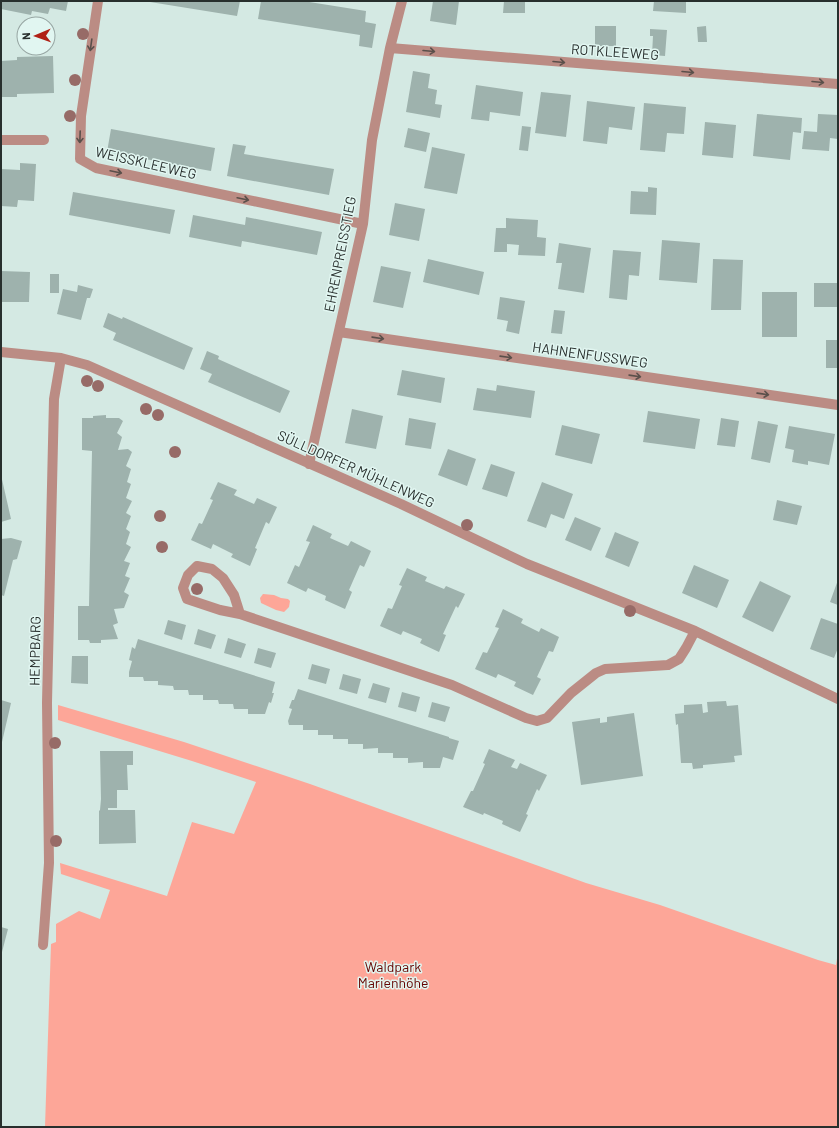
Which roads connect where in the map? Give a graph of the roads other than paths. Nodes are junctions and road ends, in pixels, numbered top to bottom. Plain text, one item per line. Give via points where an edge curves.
1 (98, 1) edge
2 (402, 1) edge
3 (390, 48) junction
4 (838, 84) edge
5 (1, 140) edge
6 (44, 140) dead end
7 (363, 224) junction
8 (339, 332) junction
9 (1, 352) edge
10 (60, 358) junction
11 (838, 405) edge
12 (309, 464) junction
13 (240, 614) junction
14 (694, 631) junction
15 (838, 699) edge
16 (43, 945) dead end

1 -> 7 street, WEISSKLEEWEG via 81,116 80,159 96,168
2 - 3 street, EHRENPREISSTIEG
3 -> 4 street, ROTKLEEWEG
3 - 7 street, EHRENPREISSTIEG via 372,140
5 - 6 street
7 - 8 street, EHRENPREISSTIEG
8 -> 11 street, HAHNENFUSSWEG
8 - 12 street, EHRENPREISSTIEG
9 - 10 street, SÜLLDORFER MÜHLENWEG
10 - 12 street, SÜLLDORFER MÜHLENWEG via 88,364
10 - 16 street, HEMPBARG via 54,399 47,711 49,863
12 - 14 street, SÜLLDORFER MÜHLENWEG via 401,504 527,564
13 - 13 street via 187,599 183,588 188,575 197,566 212,569 223,578 234,595
13 - 14 street via 452,685 537,721 547,718 571,693 605,669 668,665 679,659
14 - 15 street, SÜLLDORFER MÜHLENWEG

